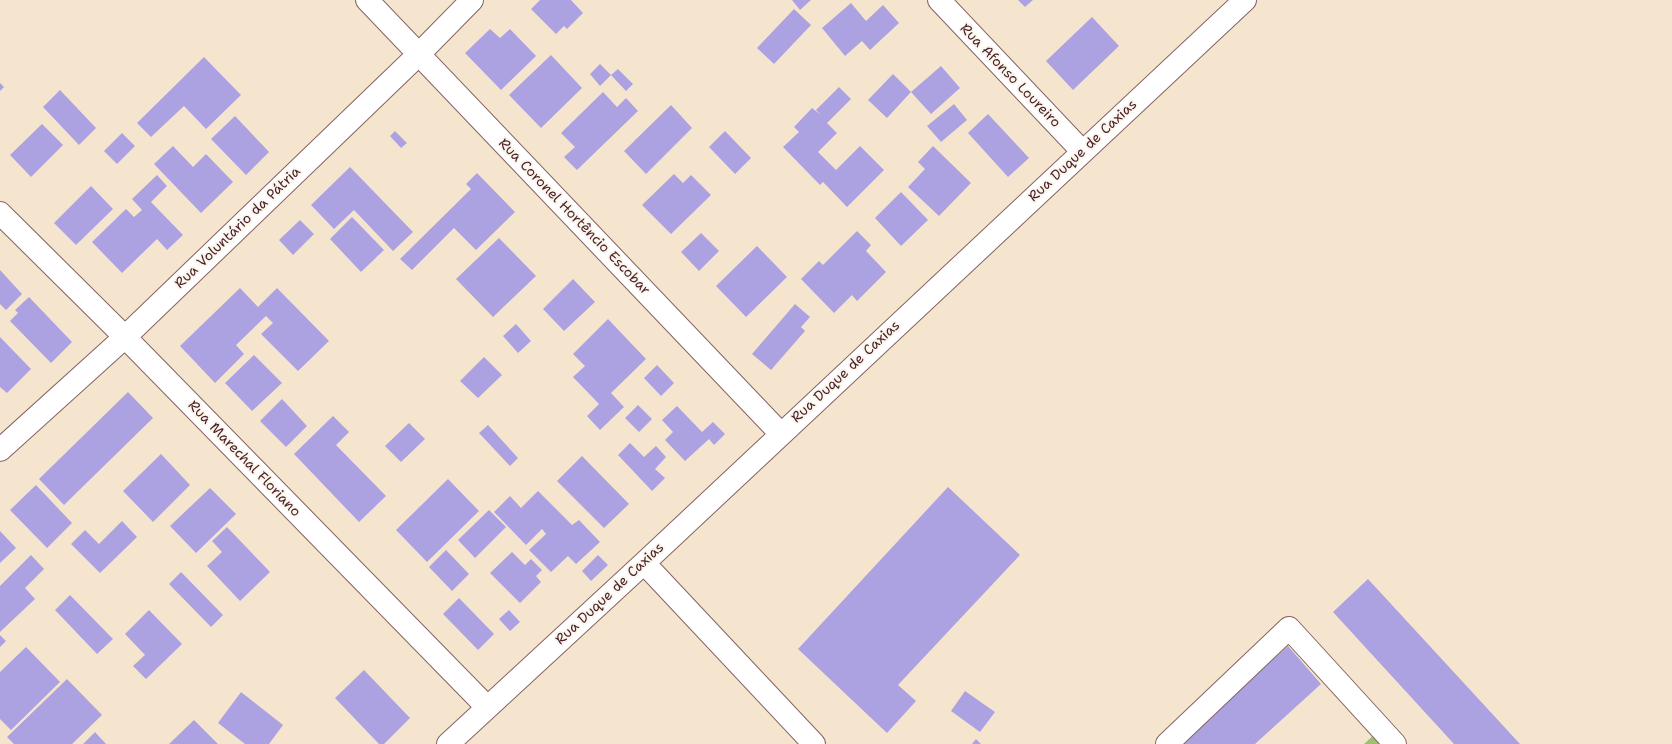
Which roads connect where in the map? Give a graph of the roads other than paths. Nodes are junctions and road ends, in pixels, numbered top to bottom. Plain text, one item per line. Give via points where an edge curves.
1 (367, 0) edge
2 (472, 0) edge
3 (939, 0) edge
4 (1245, 0) edge
5 (419, 54) junction
6 (1082, 151) junction
7 (0, 213) edge
8 (125, 336) junction
9 (781, 434) junction
10 (0, 450) edge
11 (644, 563) junction
12 (487, 707) junction
13 (448, 744) edge
14 (814, 744) edge
15 (1167, 744) edge
16 (1396, 744) edge

1 - 5 street, Rua Coronel Hortêncio Escobar
2 - 5 street, Rua Voluntário da Pátria
3 - 6 street, Rua Afonso Loureiro
4 - 6 street, Rua Duque de Caxias
5 - 8 street, Rua Voluntário da Pátria
5 - 9 street, Rua Coronel Hortêncio Escobar
6 - 9 street, Rua Duque de Caxias
7 - 8 street, Rua Marechal Floriano
8 - 10 street, Rua Voluntário da Pátria
8 - 12 street, Rua Marechal Floriano
9 - 11 street, Rua Duque de Caxias
11 - 12 street, Rua Duque de Caxias
11 - 14 street
12 - 13 street, Rua Duque de Caxias
15 - 16 street via 1289,628

